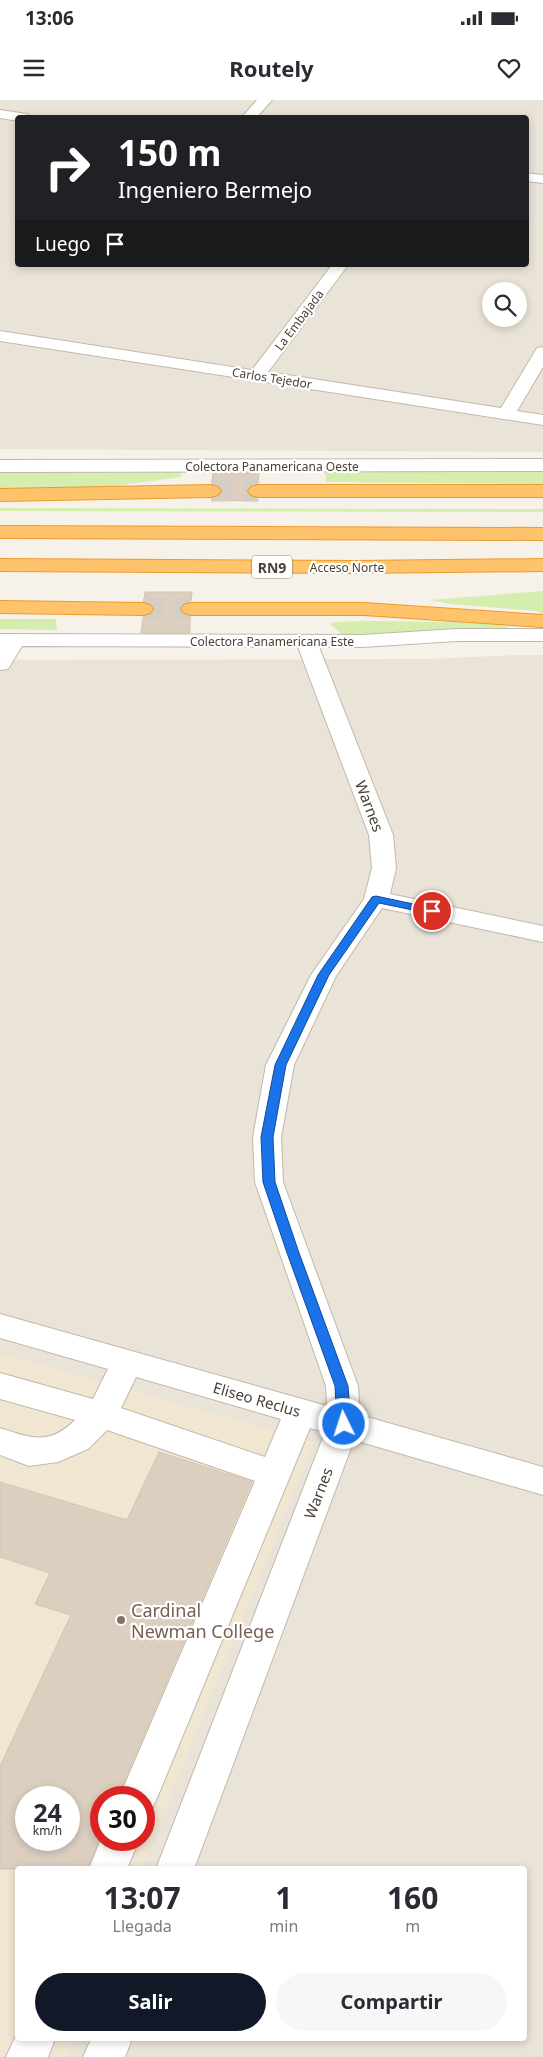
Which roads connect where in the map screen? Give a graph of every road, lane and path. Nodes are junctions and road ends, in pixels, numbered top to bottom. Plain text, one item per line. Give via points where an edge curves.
1 (265, 100) edge
2 (0, 114) edge
3 (251, 115) edge
4 (15, 116) edge
5 (529, 177) edge
6 (543, 179) edge
7 (338, 267) edge
8 (0, 336) edge
9 (543, 352) edge
10 (257, 375) junction
11 (506, 414) junction
12 (543, 420) edge
13 (543, 465) edge
14 (0, 466) edge
15 (211, 491) tunnel mouth
16 (258, 491) tunnel mouth
17 (543, 491) edge
18 (0, 495) edge
19 (0, 532) edge
20 (543, 534) edge
21 (0, 565) edge
22 (543, 565) edge
23 (0, 607) edge
24 (143, 609) tunnel mouth
25 (191, 609) tunnel mouth
26 (543, 621) edge
27 (543, 635) edge
28 (8, 640) edge
29 (306, 641) junction
30 (0, 664) edge
31 (376, 899) junction
32 (543, 934) edge
33 (0, 1326) edge
34 (127, 1362) junction
35 (0, 1386) edge
36 (302, 1411) junction
37 (102, 1415) junction
38 (344, 1424) junction
39 (0, 1441) edge
40 (275, 1474) junction
41 (543, 1481) edge
42 (143, 1786) edge
43 (115, 1851) edge
44 (109, 1866) edge
45 (176, 1866) edge
46 (33, 2041) edge
47 (109, 2041) edge
48 (27, 2057) edge
49 (104, 2057) edge

1 - 3 street
2 - 4 street
5 - 6 street
7 - 10 street, La Embajada
8 - 10 street, Carlos Tejedor
9 - 11 street
10 - 11 street, Carlos Tejedor
11 - 12 street, Carlos Tejedor
13 - 14 street, Colectora Panamericana Oeste
15 - 18 highway
16 - 17 highway
19 - 20 highway, RN9
21 - 22 highway, Acceso Norte / RN9
23 - 24 highway
25 - 26 highway via 364,609
27 - 29 street, Colectora Panamericana Este
28 - 29 street, Colectora Panamericana Este
28 - 30 street
29 - 31 street, Warnes via 381,835 384,868
31 - 32 street
31 - 38 street, Warnes via 324,975 280,1065 267,1137 269,1182 342,1386
33 - 34 street, Eliseo Reclus
34 - 36 street, Eliseo Reclus
34 - 37 street
35 - 37 street
36 - 38 street, Eliseo Reclus
36 - 40 street
37 - 39 street via 76,1440 58,1448 29,1452
37 - 40 street
38 - 41 street, Eliseo Reclus
38 - 45 street, Warnes
40 - 42 street
43 - 44 street
46 - 48 street
47 - 49 street

